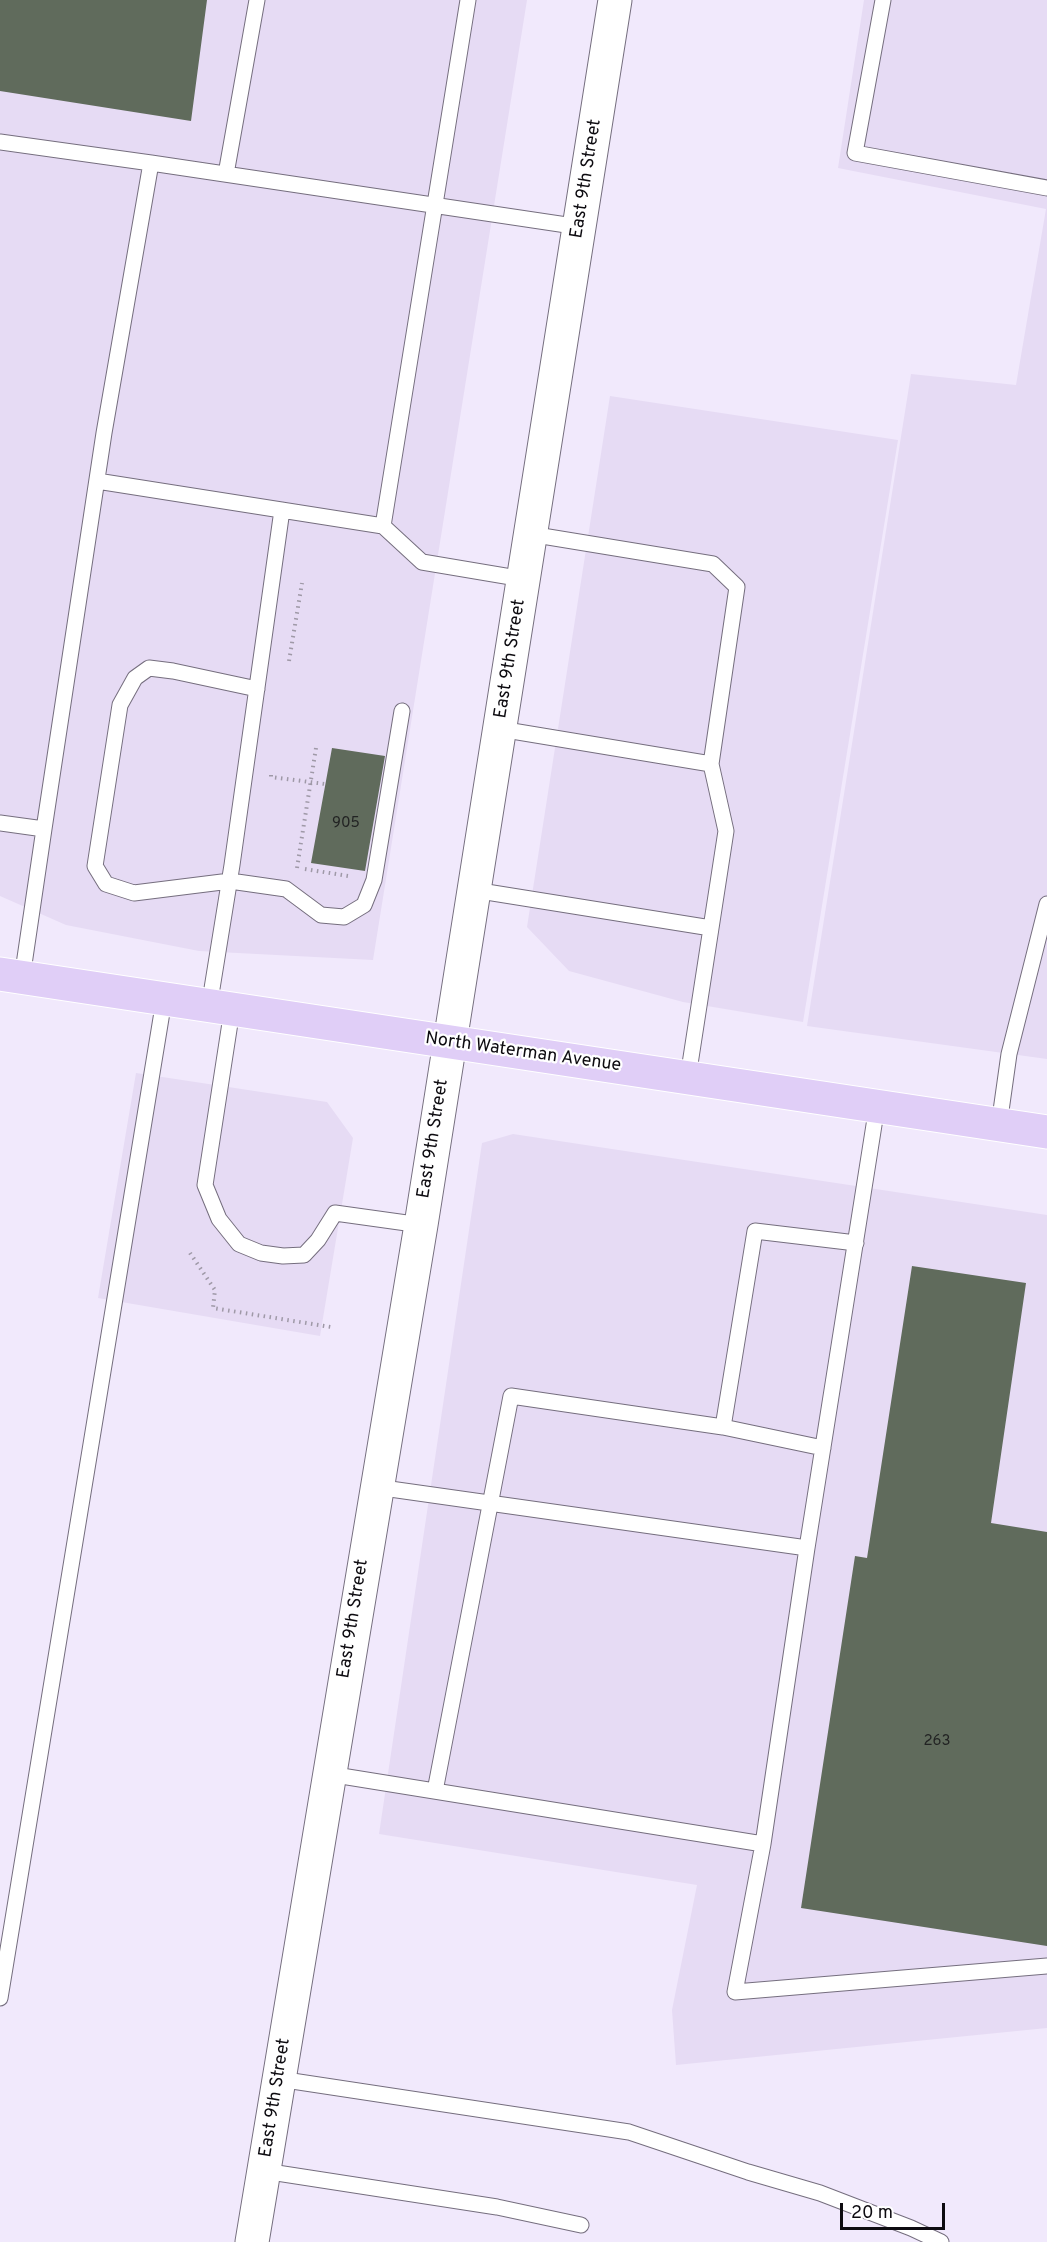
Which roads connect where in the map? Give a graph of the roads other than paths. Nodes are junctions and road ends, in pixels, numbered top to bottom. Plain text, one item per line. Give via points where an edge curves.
1 (257, 0) edge
2 (468, 0) edge
3 (615, 0) edge
4 (883, 0) edge
5 (0, 142) edge
6 (151, 163) junction
7 (226, 174) junction
8 (1047, 188) edge
9 (434, 205) junction
10 (580, 227) junction
11 (97, 481) junction
12 (282, 510) junction
13 (383, 526) junction
14 (531, 534) junction
15 (523, 579) junction
16 (257, 688) junction
17 (402, 711) dead end
18 (500, 729) junction
19 (711, 764) junction
20 (0, 823) edge
21 (44, 830) junction
22 (230, 881) junction
23 (474, 890) junction
24 (1047, 904) edge
25 (711, 928) junction
26 (11, 976) edge
27 (164, 1000) junction
28 (220, 1008) junction
29 (449, 1043) junction
30 (688, 1077) junction
31 (877, 1106) junction
32 (999, 1125) junction
33 (1047, 1132) edge
34 (421, 1225) junction
35 (856, 1243) junction
36 (723, 1427) junction
37 (823, 1448) junction
38 (376, 1487) junction
39 (490, 1503) junction
40 (807, 1548) junction
41 (329, 1774) junction
42 (435, 1791) junction
43 (764, 1844) junction
44 (1047, 1965) edge
45 (0, 1998) edge
46 (279, 2079) junction
47 (264, 2171) junction
48 (580, 2225) dead end
49 (252, 2242) edge
50 (941, 2242) edge

1 - 7 lane
2 - 9 lane
3 - 10 street, East 9th Street
4 - 8 lane via 855,153
5 - 6 lane
6 - 7 lane
6 - 11 lane
7 - 9 lane
9 - 10 lane
9 - 13 lane
10 - 14 street, East 9th Street
11 - 12 lane
11 - 21 lane
12 - 13 lane
12 - 16 lane
13 - 15 lane via 422,562
14 - 15 street, East 9th Street
14 - 19 lane via 713,564 737,587
15 - 18 street, East 9th Street
16 - 22 lane
16 - 22 lane via 149,668 135,678 120,705 95,866 106,884 134,893
17 - 22 lane via 374,880 364,905 344,918 321,915 286,889
18 - 19 lane
18 - 23 street, East 9th Street
19 - 25 lane via 726,831
20 - 21 lane
21 - 26 lane
22 - 28 lane
23 - 25 lane
23 - 29 street, East 9th Street
24 - 32 lane via 1009,1054
25 - 30 lane
26 - 27 main road, North Waterman Avenue
27 - 28 main road, North Waterman Avenue
27 - 45 lane
28 - 29 main road, North Waterman Avenue
28 - 34 lane via 205,1185 219,1219 239,1244 261,1253 304,1254 335,1213
29 - 30 main road, North Waterman Avenue
29 - 34 street, East 9th Street
30 - 31 main road, North Waterman Avenue
31 - 32 main road, North Waterman Avenue
31 - 35 lane
32 - 33 main road, North Waterman Avenue
34 - 38 street, East 9th Street
35 - 36 lane via 755,1231
35 - 37 lane
36 - 37 lane
36 - 39 lane via 511,1396
37 - 40 lane
38 - 39 lane
38 - 41 street, East 9th Street
39 - 40 lane
39 - 42 lane
40 - 43 lane
41 - 42 lane
41 - 46 street, East 9th Street
42 - 43 lane
43 - 44 lane via 735,1992
46 - 47 street, East 9th Street
46 - 50 lane via 629,2132 820,2193
47 - 48 lane via 497,2207
47 - 49 street, East 9th Street

